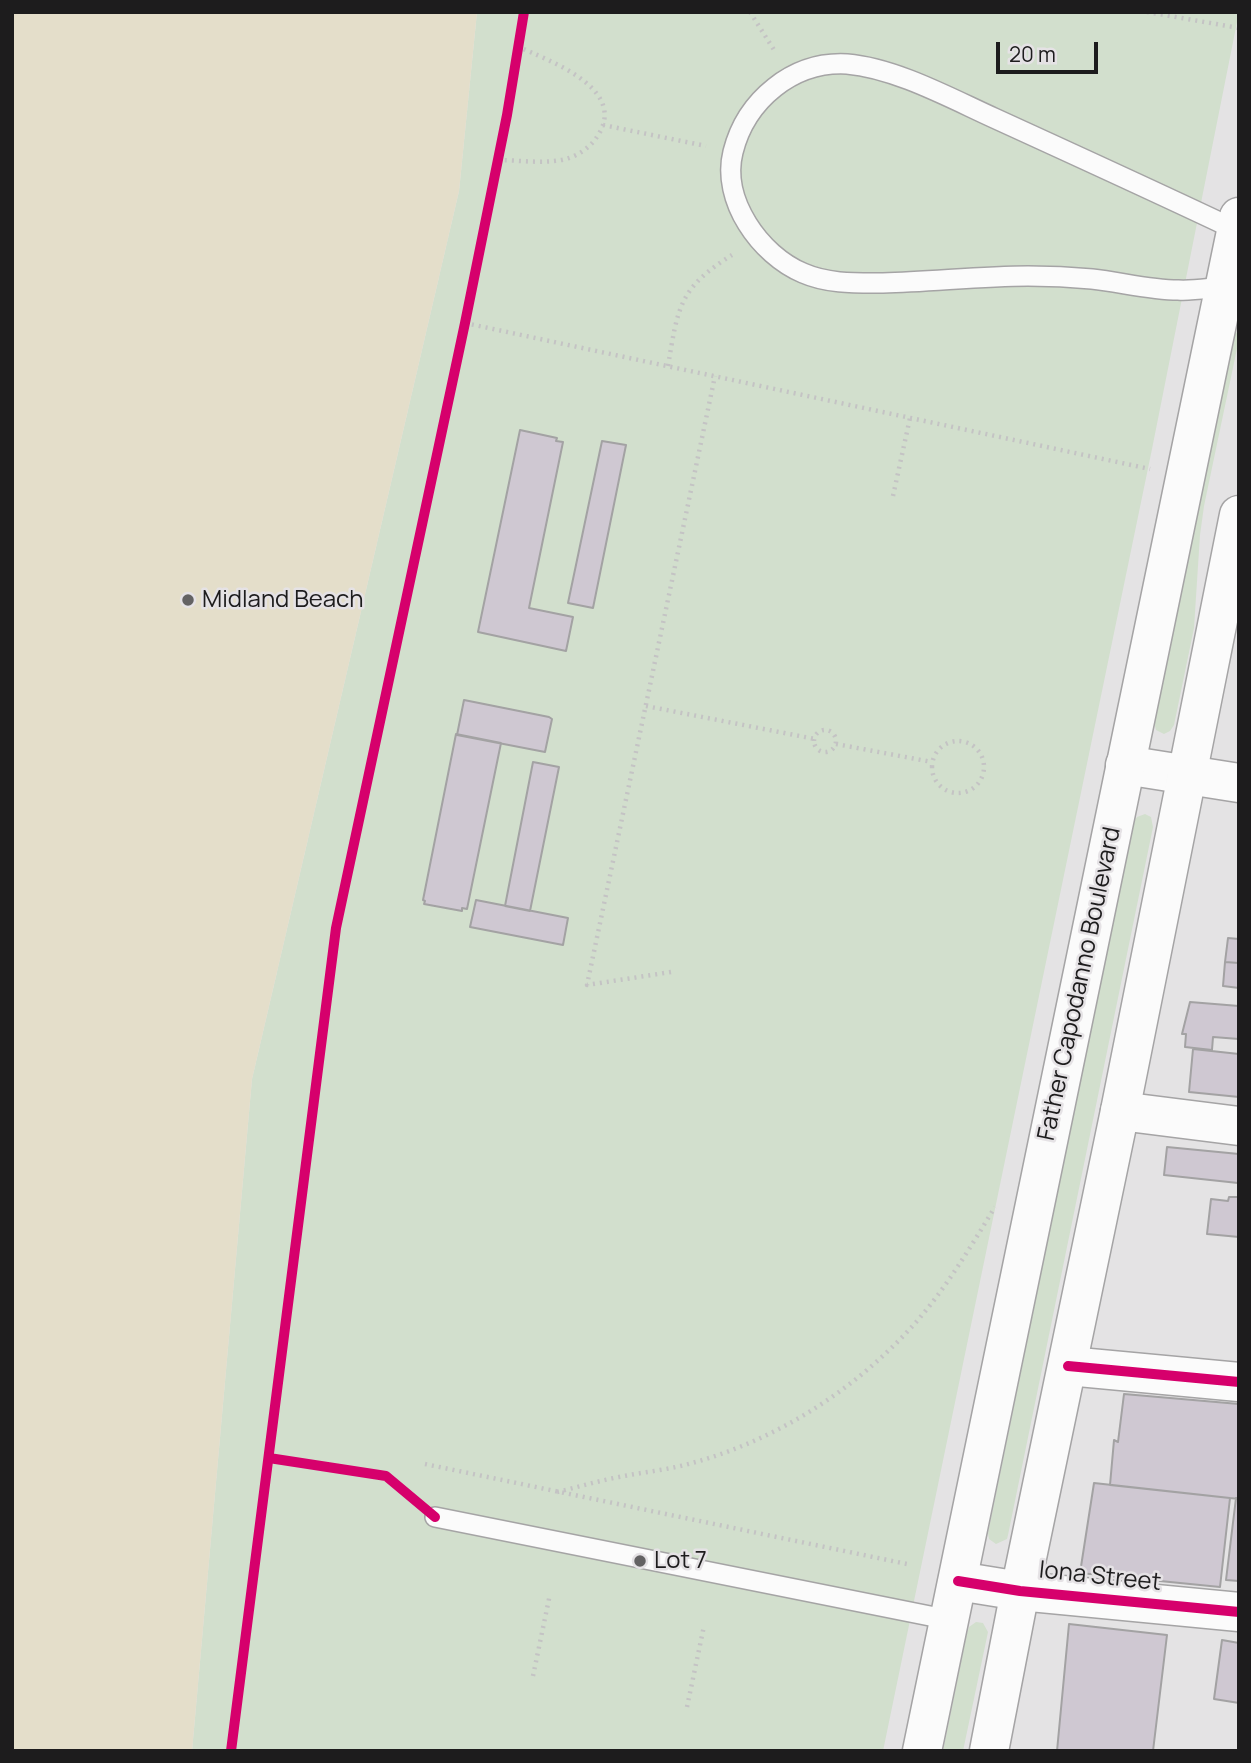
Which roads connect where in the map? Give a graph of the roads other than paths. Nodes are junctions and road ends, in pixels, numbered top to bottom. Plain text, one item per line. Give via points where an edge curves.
1 (1238, 226) edge
2 (1232, 286) edge
3 (1239, 515) edge
4 (1125, 765) junction
5 (1188, 775) junction
6 (1239, 783) edge
7 (1120, 1111) junction
8 (1239, 1126) edge
9 (1068, 1366) junction
10 (1239, 1382) edge
11 (435, 1517) dead end
12 (958, 1581) junction
13 (1020, 1591) junction
14 (1239, 1612) edge
15 (950, 1620) junction
16 (922, 1751) edge
17 (989, 1751) edge

1 - 2 main road, Father Capodanno Boulevard
1 - 2 lane via 943,95 865,66 815,66 789,75 743,122 732,154 733,189 746,224 778,258 803,273 841,283 1027,276 1178,290
2 - 4 main road, Father Capodanno Boulevard
3 - 5 main road
4 - 5 main road
4 - 12 main road, Father Capodanno Boulevard
5 - 6 main road
5 - 7 main road
7 - 8 main road
7 - 9 main road
9 - 10 main road
9 - 13 main road
11 - 15 lane
12 - 13 main road, Iona Street
12 - 15 main road, Father Capodanno Boulevard
13 - 14 main road, Iona Street
13 - 17 main road
15 - 16 main road, Father Capodanno Boulevard

